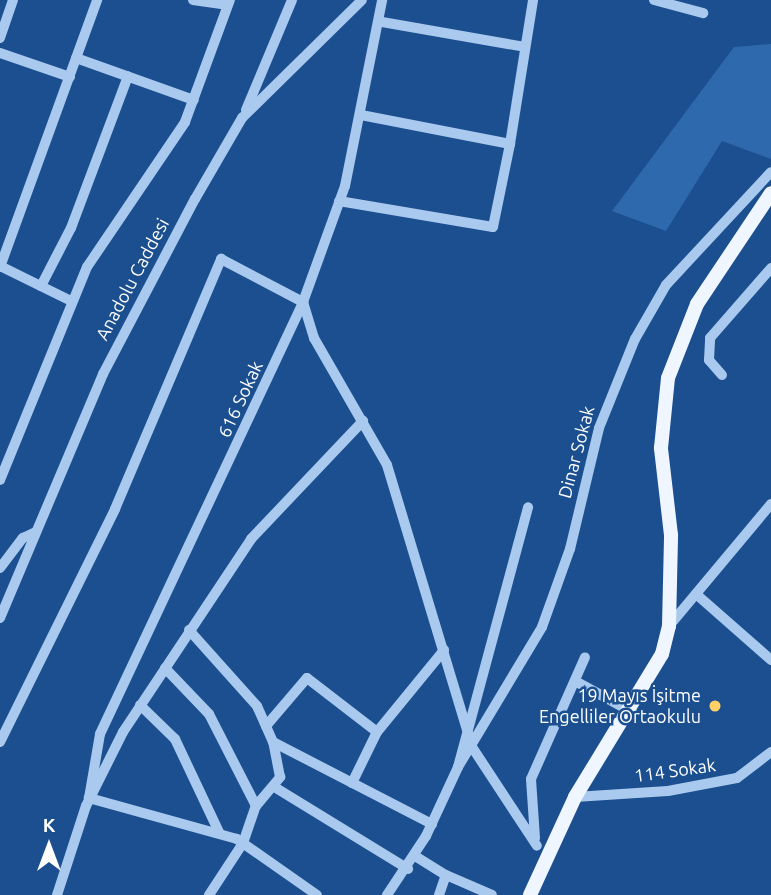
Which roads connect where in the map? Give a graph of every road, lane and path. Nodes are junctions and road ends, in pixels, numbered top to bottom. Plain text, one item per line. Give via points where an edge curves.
1 (13, 0) edge
2 (97, 0) edge
3 (192, 0) edge
4 (292, 0) edge
5 (362, 0) edge
6 (382, 0) edge
7 (533, 0) edge
8 (654, 0) edge
9 (228, 3) edge
10 (703, 13) dead end
11 (382, 22) junction
12 (0, 38) edge
13 (525, 47) junction
14 (0, 52) edge
15 (76, 58) junction
16 (128, 76) junction
17 (70, 77) junction
18 (194, 100) junction
19 (361, 115) junction
20 (242, 118) junction
21 (510, 144) junction
22 (771, 172) edge
23 (771, 193) edge
24 (339, 201) junction
25 (0, 267) edge
26 (771, 268) edge
27 (41, 286) junction
28 (71, 301) junction
29 (303, 302) junction
30 (722, 375) dead end
31 (363, 421) junction
32 (0, 480) edge
33 (771, 504) edge
34 (528, 507) dead end
35 (36, 532) junction
36 (0, 568) edge
37 (696, 594) junction
38 (0, 618) edge
39 (669, 626) junction
40 (189, 630) junction
41 (444, 650) junction
42 (585, 657) dead end
43 (771, 660) edge
44 (165, 668) junction
45 (575, 681) junction
46 (140, 705) junction
47 (632, 712) junction
48 (266, 726) junction
49 (464, 727) junction
50 (377, 732) junction
51 (0, 742) edge
52 (273, 742) junction
53 (472, 747) junction
54 (771, 752) edge
55 (458, 767) junction
56 (352, 783) junction
57 (276, 788) junction
58 (575, 797) junction
59 (89, 798) junction
60 (256, 806) junction
61 (432, 824) junction
62 (219, 832) junction
63 (243, 843) junction
64 (542, 852) junction
65 (415, 856) junction
66 (408, 869) junction
67 (446, 875) junction
68 (57, 895) edge
69 (209, 895) edge
70 (317, 895) edge
71 (387, 895) edge
72 (439, 895) edge
73 (492, 895) edge
74 (530, 895) edge

1 - 12 street
2 - 15 street
3 - 9 street
4 - 20 street
5 - 20 street, Anadolu Caddesi
6 - 11 street, 616 Sokak
7 - 13 street
8 - 10 street
9 - 18 street
11 - 13 street
11 - 19 street, 616 Sokak
13 - 21 street
14 - 17 street
15 - 16 street
15 - 17 street
16 - 18 street
16 - 27 street via 71,228
17 - 25 street
18 - 28 street
19 - 21 street
19 - 24 street, 616 Sokak
20 - 35 street, Anadolu Caddesi via 145,288
21 - 24 street via 493,227
22 - 53 street, Dinar Sokak via 666,285 635,339 599,428 570,548 542,627
23 - 39 main road via 697,304 668,378 660,449 671,535
24 - 29 street, 616 Sokak
25 - 27 street
26 - 30 street via 710,338 709,360
27 - 28 street
28 - 32 street
29 - 31 street via 314,338
29 - 51 street via 221,259 115,509
29 - 59 street, 616 Sokak via 100,734
31 - 40 street via 289,494
31 - 41 street via 387,465
33 - 37 street
34 - 49 street
35 - 36 street via 23,538
35 - 38 street, Anadolu Caddesi
37 - 39 street
37 - 43 street
39 - 47 main road
40 - 44 street
40 - 48 street via 227,666
41 - 49 street
41 - 50 street
42 - 45 street
44 - 46 street
44 - 60 street via 209,714
45 - 47 street
45 - 64 street via 531,779
46 - 59 street
46 - 62 street via 175,739
47 - 58 main road
48 - 50 street via 307,678
48 - 52 street
49 - 53 street
49 - 55 street
50 - 56 street
52 - 56 street
52 - 57 street
53 - 55 street, Dinar Sokak
53 - 64 street
54 - 58 street, 114 Sokak via 750,772 715,783
55 - 61 street
56 - 61 street
57 - 60 street
57 - 66 street
58 - 64 main road
59 - 62 street
59 - 68 street
60 - 63 street
61 - 65 street
62 - 63 street
63 - 69 street
63 - 70 street
64 - 74 main road
65 - 66 street
65 - 67 street
66 - 71 street
67 - 72 street
67 - 73 street

